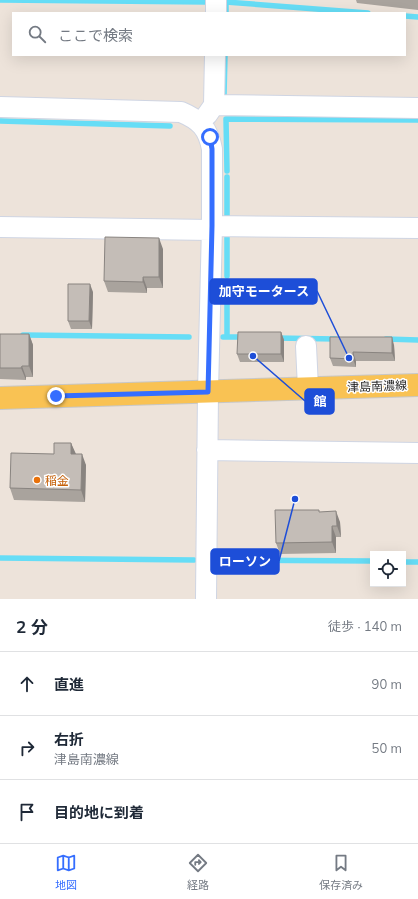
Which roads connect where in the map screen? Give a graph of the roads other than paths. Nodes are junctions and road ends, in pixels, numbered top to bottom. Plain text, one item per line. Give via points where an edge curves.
1 (216, 0) edge
2 (216, 12) edge
3 (215, 56) edge
4 (214, 105) junction
5 (0, 106) edge
6 (418, 108) edge
7 (201, 123) junction
8 (0, 227) edge
9 (212, 228) junction
10 (418, 228) edge
11 (306, 346) dead end
12 (418, 384) edge
13 (308, 388) junction
14 (208, 392) junction
15 (0, 398) edge
16 (208, 450) junction
17 (418, 453) edge
18 (206, 599) edge

1 - 2 street
3 - 4 street
4 - 6 street
4 - 7 street
5 - 7 street via 181,112
7 - 9 street via 210,137 212,149
8 - 9 street
9 - 10 street
9 - 14 street
11 - 13 street
12 - 13 main road, 津島南濃線
13 - 14 main road, 津島南濃線
14 - 15 main road, 津島南濃線
14 - 16 street
16 - 17 street
16 - 18 street

